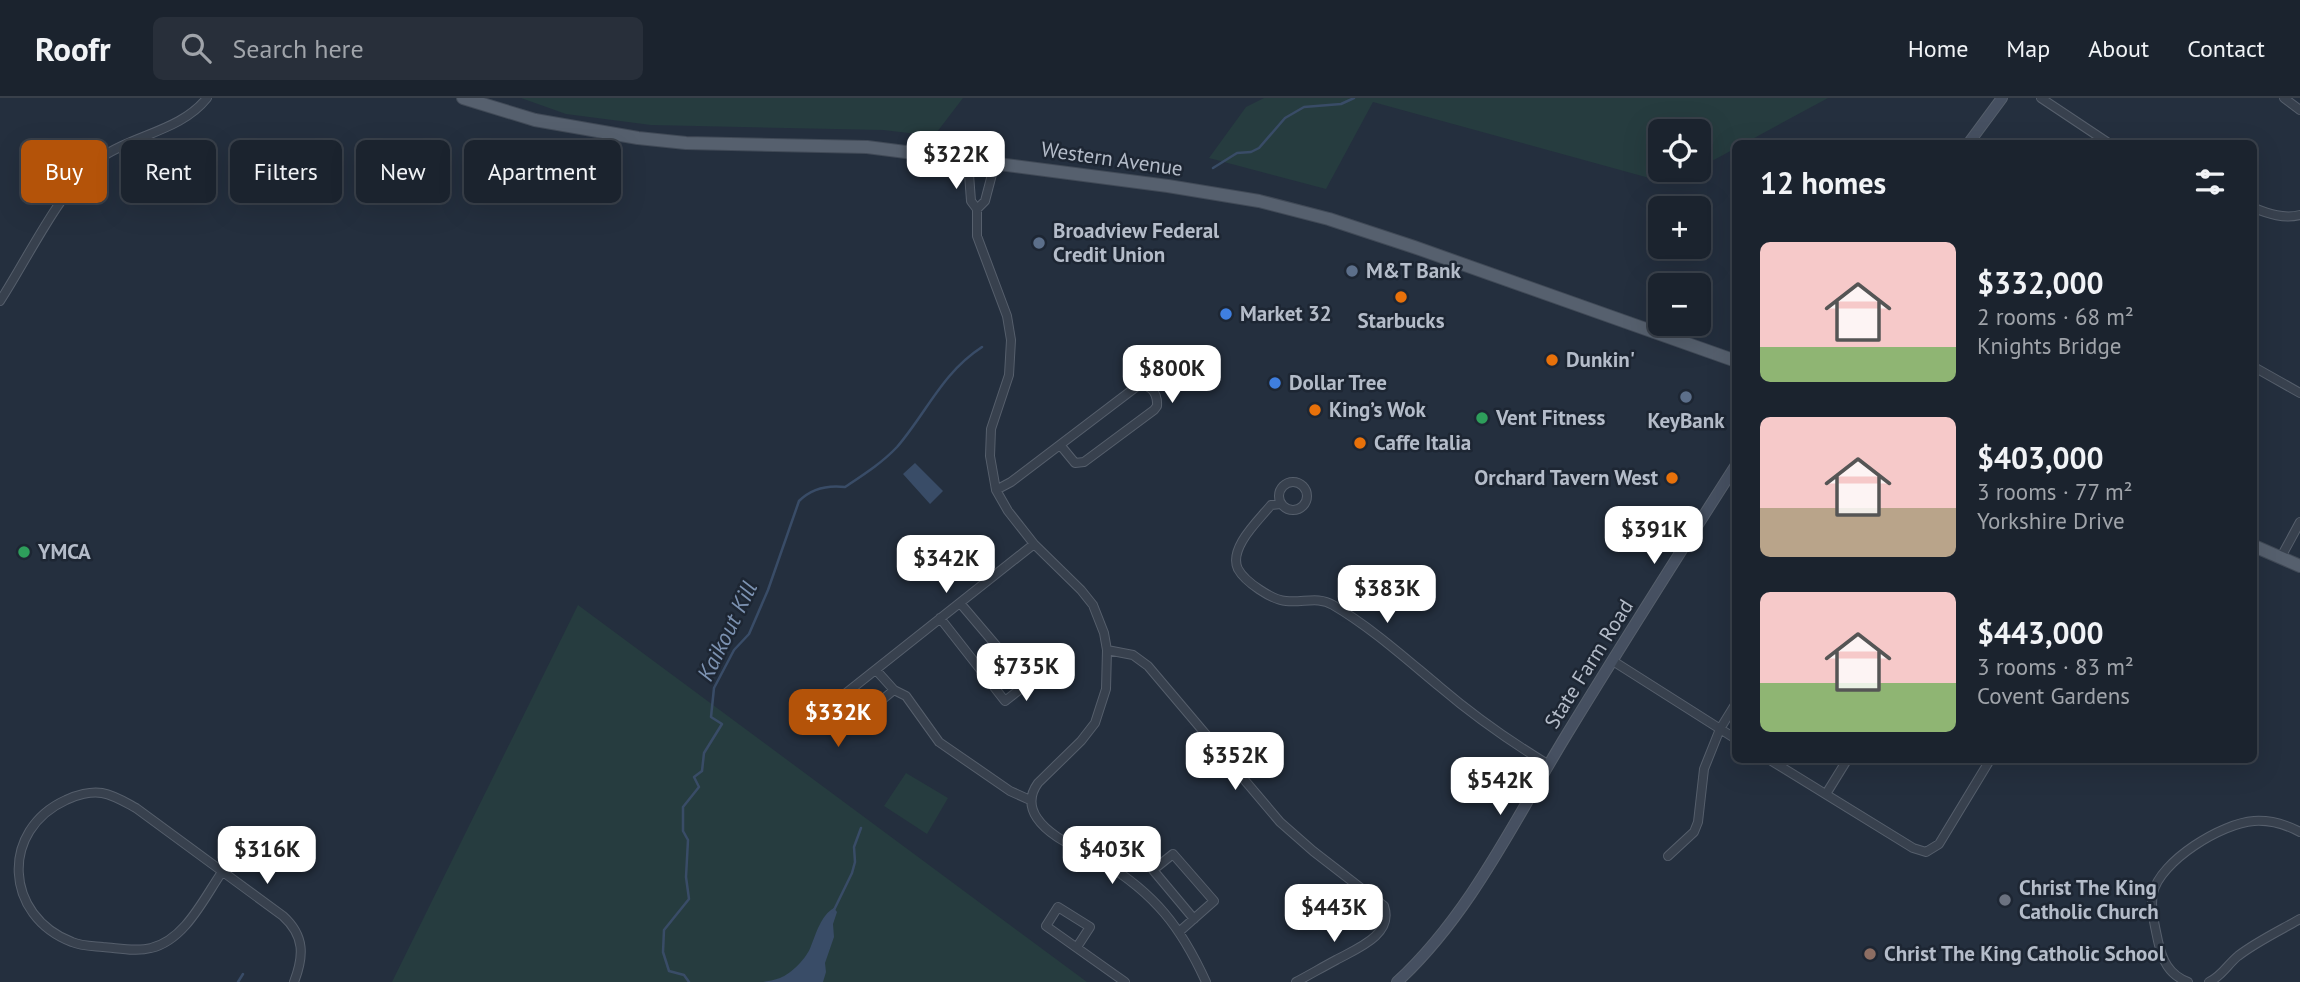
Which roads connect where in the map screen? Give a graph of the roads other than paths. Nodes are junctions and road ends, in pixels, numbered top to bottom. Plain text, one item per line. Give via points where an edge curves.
1 (207, 98) edge
2 (463, 98) edge
3 (2002, 98) edge
4 (2041, 98) edge
5 (2284, 98) edge
6 (2300, 110) edge
7 (1971, 140) edge
8 (2104, 140) edge
9 (968, 160) junction
10 (995, 163) junction
11 (977, 209) junction
12 (2257, 209) edge
13 (2300, 215) edge
14 (0, 301) edge
15 (1732, 360) edge
16 (2257, 369) edge
17 (2300, 393) edge
18 (1061, 446) junction
19 (1732, 471) edge
20 (996, 490) junction
21 (1281, 504) dead end
22 (2300, 522) edge
23 (1034, 544) junction
24 (2257, 547) edge
25 (2281, 557) junction
26 (2300, 566) edge
27 (960, 603) junction
28 (940, 618) junction
29 (1107, 650) junction
30 (1613, 661) junction
31 (876, 670) junction
32 (894, 690) junction
33 (1732, 710) edge
34 (1720, 729) junction
35 (1732, 736) edge
36 (1775, 763) edge
37 (1845, 763) edge
38 (1988, 763) edge
39 (1549, 765) junction
40 (1826, 794) junction
41 (1030, 800) junction
42 (2300, 832) edge
43 (1668, 856) dead end
44 (222, 872) junction
45 (1194, 919) junction
46 (2300, 919) edge
47 (1180, 931) junction
48 (1077, 947) junction
49 (294, 982) edge
50 (1125, 982) edge
51 (1206, 982) edge
52 (1296, 982) edge
53 (1397, 982) edge
54 (2188, 982) edge
55 (2209, 982) edge

1 - 14 street via 181,120 90,166 68,191
2 - 9 main road, Western Avenue via 535,120 638,138 867,147
3 - 7 main road
4 - 8 street
5 - 6 street
9 - 10 main road, Western Avenue
9 - 11 street via 971,201
10 - 11 street via 985,201
10 - 15 main road, Western Avenue via 1203,191 1290,209 1414,247
11 - 20 street via 977,236 1007,316 1010,340 1009,375 991,429
12 - 13 street
16 - 17 street
18 - 18 street via 1075,463 1084,462 1154,410 1156,395 1146,385 1136,387
18 - 20 street
19 - 30 main road, State Farm Road
20 - 23 street
21 - 39 street via 1271,505 1239,548 1236,563 1242,575 1281,600 1316,600 1336,607
22 - 25 street
23 - 27 street
23 - 29 street via 1093,605
24 - 25 main road
25 - 26 main road
27 - 28 street
27 - 28 street via 1028,683 1005,701
28 - 31 street
29 - 41 street via 1106,689 1095,723 1038,783
29 - 52 street via 1133,655 1148,666 1280,822 1381,901 1386,912 1384,925 1369,942
30 - 34 street
30 - 39 main road, State Farm Road
31 - 32 street
31 - 32 street via 821,713 839,735
32 - 41 street via 906,696 939,741
33 - 34 street
34 - 35 street
34 - 43 street via 1704,769 1694,832
36 - 40 street
37 - 40 street
38 - 40 street via 1939,844 1926,852
39 - 53 main road, State Farm Road via 1466,902
41 - 47 street via 1043,826 1134,883
42 - 54 street via 2267,821 2240,823 2165,869 2153,893 2155,924 2170,971
44 - 44 street via 136,808 101,792 75,796 38,818 23,841 18,872 32,914 60,936 74,943 136,949 172,937
44 - 49 street via 292,924 302,943
45 - 45 street via 1214,901 1173,854 1153,870
45 - 47 street
46 - 55 street via 2246,950
47 - 51 street
48 - 48 street via 1046,926 1058,907 1090,927
48 - 50 street

